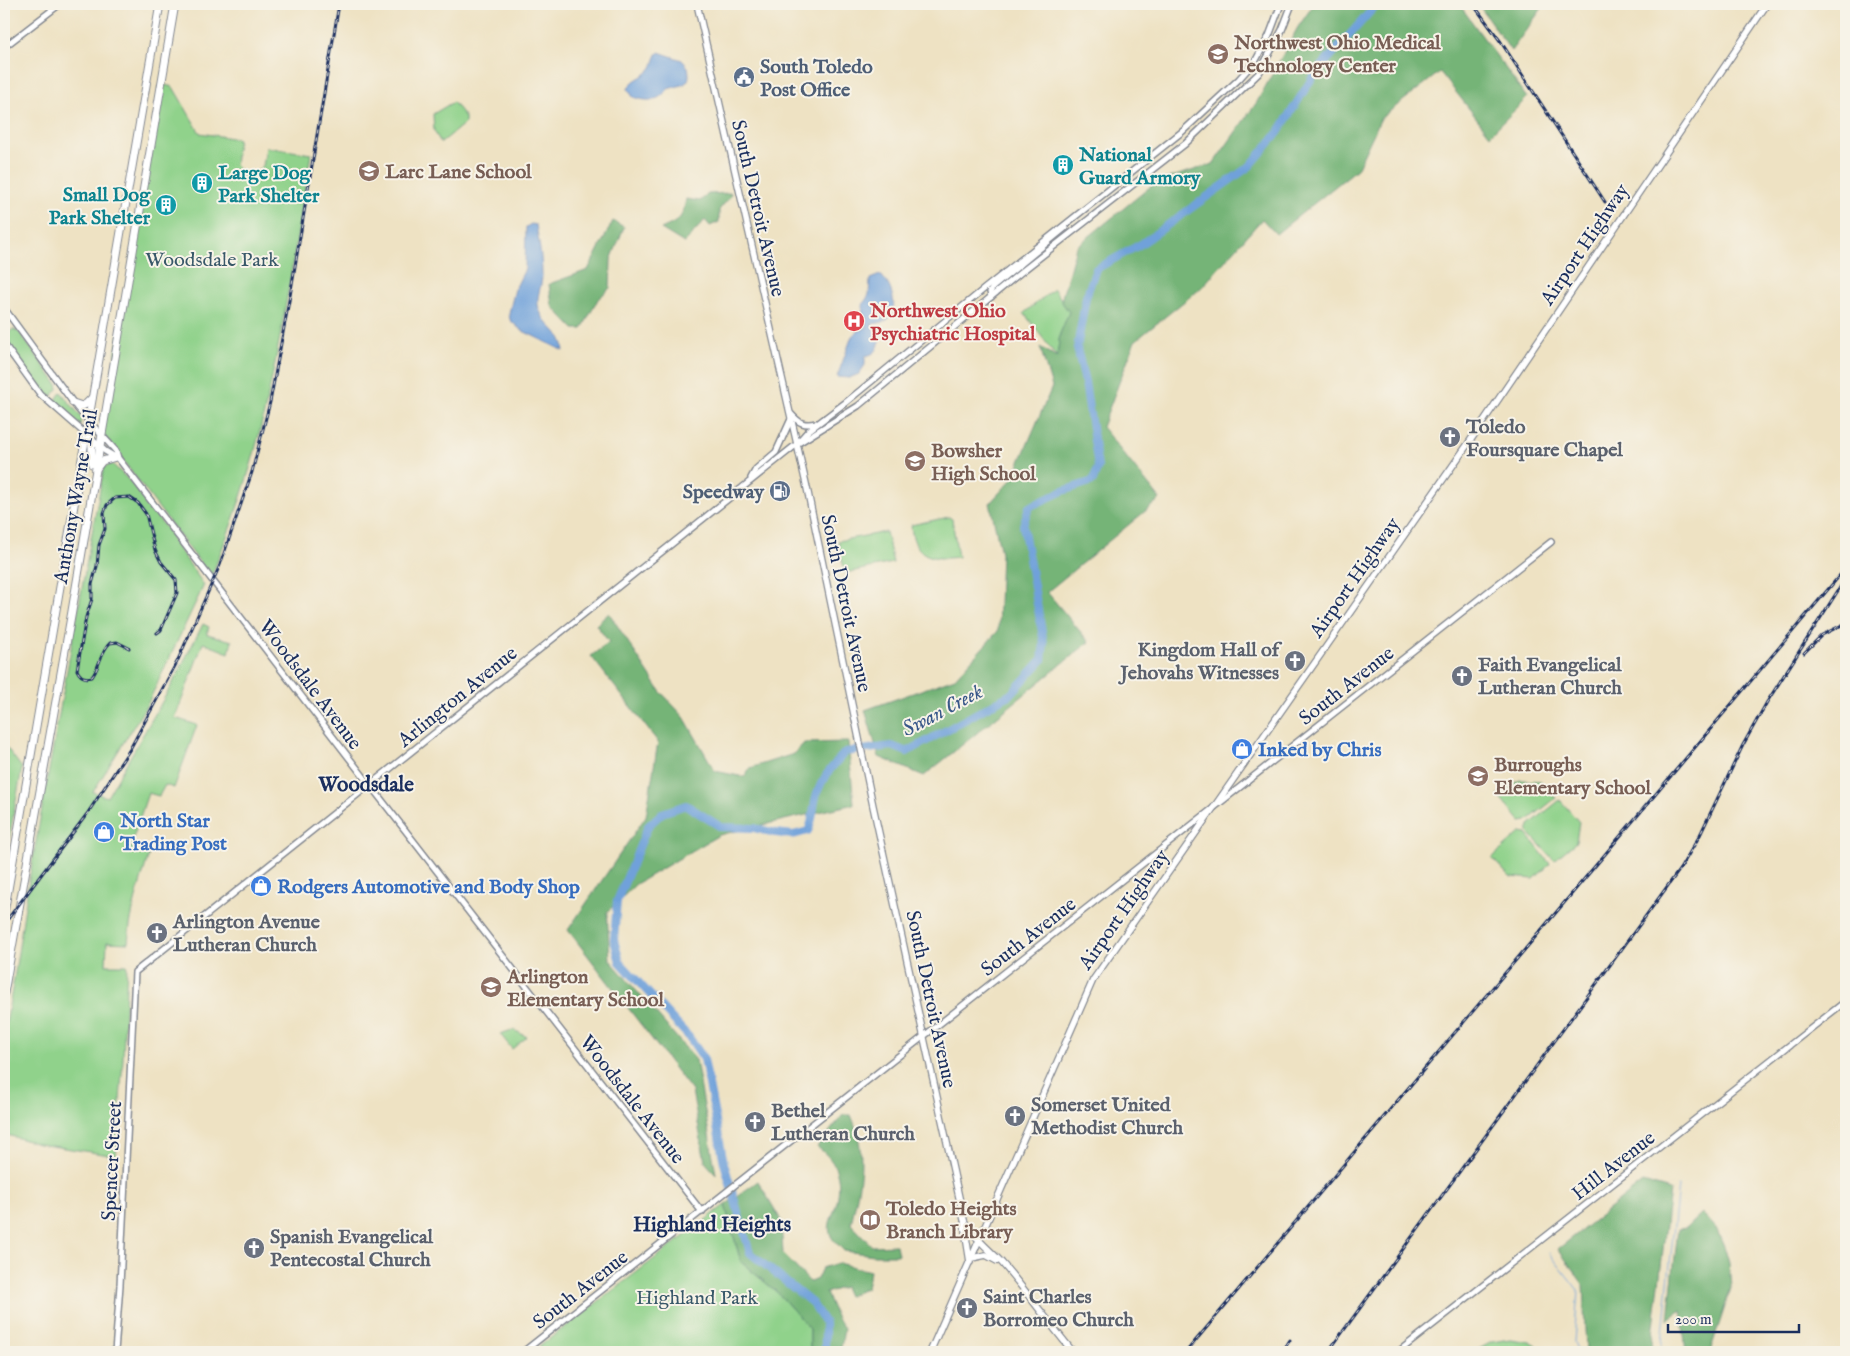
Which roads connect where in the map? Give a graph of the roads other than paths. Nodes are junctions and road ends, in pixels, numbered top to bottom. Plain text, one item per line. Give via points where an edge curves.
1 (60, 4) edge
2 (160, 4) edge
3 (176, 4) edge
4 (697, 4) edge
5 (1281, 4) edge
6 (1292, 4) edge
7 (1767, 4) edge
8 (4, 47) edge
9 (1082, 212) junction
10 (990, 297) junction
11 (4, 308) edge
12 (4, 344) edge
13 (92, 398) junction
14 (73, 402) junction
15 (790, 416) junction
16 (89, 420) junction
17 (821, 421) junction
18 (102, 433) junction
19 (89, 436) junction
20 (797, 444) junction
21 (98, 445) junction
22 (117, 458) junction
23 (94, 472) junction
24 (748, 482) junction
25 (88, 513) junction
26 (1551, 542) dead end
27 (370, 785) junction
28 (1214, 808) junction
29 (4, 913) edge
30 (135, 972) joint
31 (4, 993) edge
32 (1846, 1001) edge
33 (924, 1038) junction
34 (702, 1212) junction
35 (964, 1220) junction
36 (980, 1239) junction
37 (971, 1260) junction
38 (1004, 1265) junction
39 (115, 1352) edge
40 (523, 1352) edge
41 (930, 1352) edge
42 (1073, 1352) edge
43 (1398, 1352) edge

1 - 8 street
2 - 13 highway, Anthony Wayne Trail
3 - 18 highway, Anthony Wayne Trail
4 - 15 main road, South Detroit Avenue
5 - 9 street, Arlington Avenue via 1263,48 1243,74 1183,131
6 - 10 street, Arlington Avenue via 1270,56 1243,89 1172,154
7 - 28 main road, Airport Highway via 1470,441
9 - 10 street via 993,287
9 - 17 street, Arlington Avenue
10 - 20 street, Arlington Avenue via 858,406
11 - 14 street, Woodsdale Avenue
12 - 19 street, Woodsdale Avenue via 40,394
13 - 14 highway via 82,406
13 - 16 highway, Anthony Wayne Trail
14 - 16 street, Woodsdale Avenue
15 - 17 street via 808,425
15 - 20 main road, South Detroit Avenue
15 - 24 street via 776,452
16 - 18 street, Woodsdale Avenue
16 - 19 highway, Anthony Wayne Trail
17 - 20 street, Arlington Avenue
18 - 21 highway, Anthony Wayne Trail
18 - 22 street, Woodsdale Avenue via 116,451
19 - 21 street, Woodsdale Avenue
19 - 25 highway via 92,463 87,492
19 - 29 highway, Anthony Wayne Trail
20 - 24 street, Arlington Avenue
20 - 33 main road, South Detroit Avenue
21 - 22 street, Woodsdale Avenue
21 - 23 highway, Anthony Wayne Trail
22 - 23 highway via 102,461
22 - 27 street, Woodsdale Avenue
23 - 25 highway, Anthony Wayne Trail
24 - 27 street, Arlington Avenue
25 - 31 highway, Anthony Wayne Trail
26 - 28 street, South Avenue
27 - 30 street, Arlington Avenue
27 - 34 street, Woodsdale Avenue
28 - 33 street, South Avenue
28 - 36 main road, Airport Highway via 1093,980
30 - 39 street, Spencer Street
32 - 43 street, Hill Avenue
33 - 34 street, South Avenue
33 - 35 main road, South Detroit Avenue
34 - 40 street, South Avenue
35 - 36 main road via 969,1230
35 - 37 main road via 964,1238
36 - 37 main road, Airport Highway
36 - 38 main road
37 - 38 main road via 986,1255
37 - 41 main road, Airport Highway
38 - 42 main road

